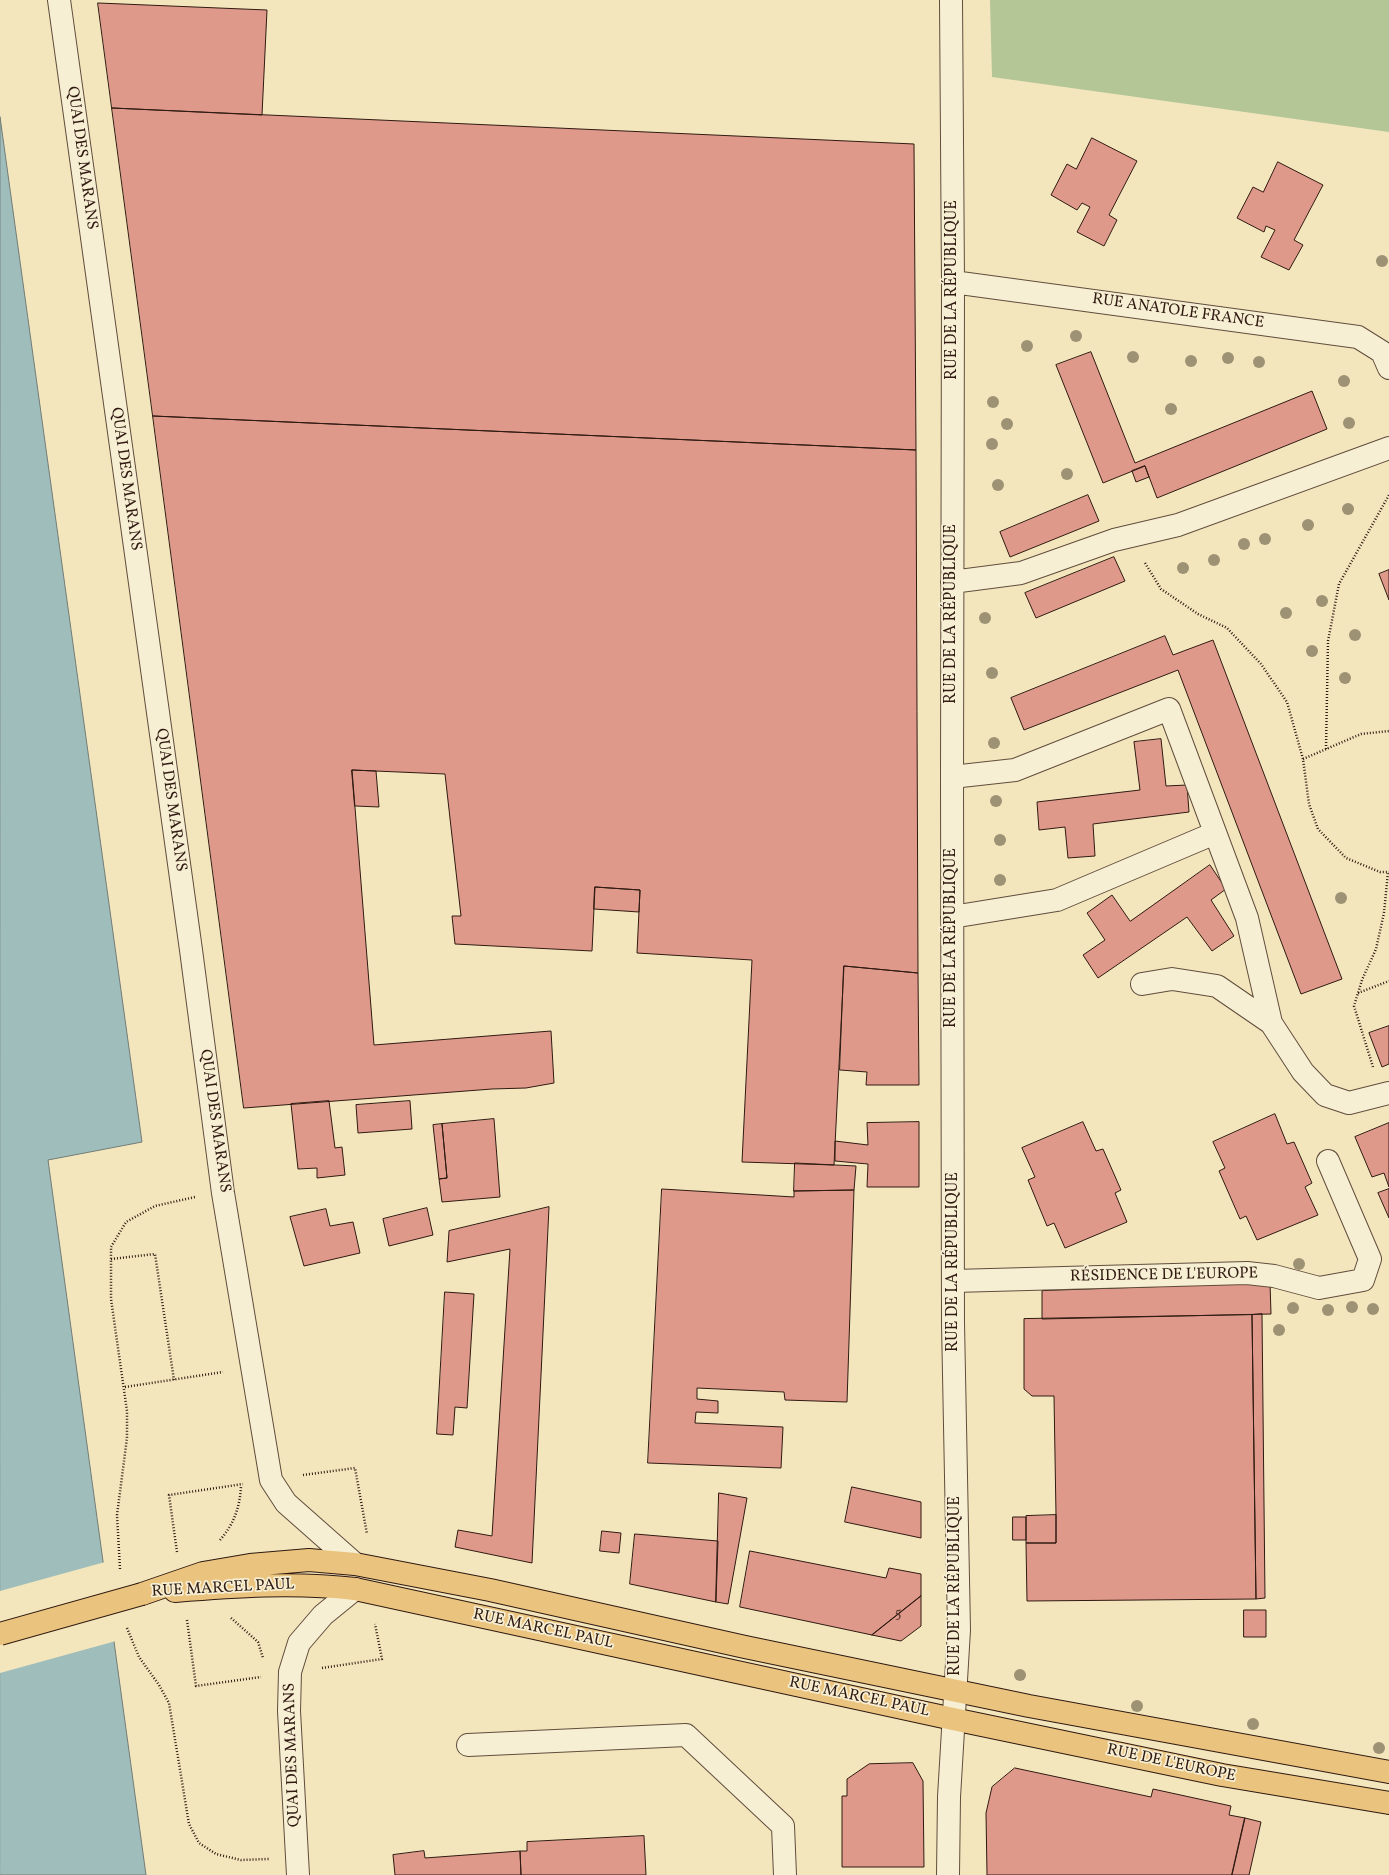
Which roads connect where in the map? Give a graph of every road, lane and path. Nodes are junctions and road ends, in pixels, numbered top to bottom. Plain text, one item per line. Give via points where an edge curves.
1 (59, 0) edge
2 (951, 0) edge
3 (953, 282) junction
4 (1389, 368) edge
5 (1389, 448) edge
6 (1389, 495) edge
7 (1129, 537) junction
8 (952, 582) junction
9 (1389, 731) edge
10 (1326, 749) junction
11 (1303, 759) junction
12 (952, 777) junction
13 (1215, 833) junction
14 (1389, 872) edge
15 (952, 917) junction
16 (1389, 981) edge
17 (1142, 984) dead end
18 (1358, 993) junction
19 (1271, 1023) junction
20 (1385, 1094) edge
21 (1328, 1161) dead end
22 (198, 1197) dead end
23 (111, 1260) junction
24 (954, 1281) junction
25 (253, 1368) junction
26 (174, 1380) junction
27 (125, 1388) junction
28 (214, 1543) dead end
29 (178, 1558) dead end
30 (356, 1564) junction
31 (121, 1574) dead end
32 (355, 1589) junction
33 (142, 1594) junction
34 (226, 1617) dead end
35 (186, 1619) dead end
36 (126, 1626) dead end
37 (0, 1634) edge
38 (265, 1662) dead end
39 (262, 1677) dead end
40 (955, 1689) junction
41 (953, 1719) junction
42 (468, 1745) dead end
43 (1389, 1772) edge
44 (1389, 1803) edge
45 (276, 1858) dead end
46 (298, 1875) edge
47 (785, 1875) edge
48 (948, 1875) edge

1 - 25 street, QUAI DES MARANS via 223,1194
2 - 3 street, RUE DE LA RÉPUBLIQUE
3 - 4 street, RUE ANATOLE FRANCE via 1358,337 1382,352
3 - 8 street, RUE DE LA RÉPUBLIQUE
5 - 7 street via 1178,525
6 - 10 path via 1339,584 1328,641
7 - 8 street via 1021,573
7 - 11 path via 1161,589 1198,614 1226,628 1261,664 1287,702
8 - 12 street, RUE DE LA RÉPUBLIQUE
9 - 10 path via 1361,734
10 - 11 path
11 - 14 path via 1309,804 1318,829 1346,858 1380,872
12 - 13 street via 1015,770 1168,709
12 - 15 street, RUE DE LA RÉPUBLIQUE
13 - 15 street via 1057,900
13 - 19 street via 1247,918
14 - 18 path via 1376,949
15 - 24 street, RUE DE LA RÉPUBLIQUE
16 - 18 path
17 - 19 street via 1172,979 1217,986
18 - 20 path via 1354,1006
19 - 20 street via 1303,1072 1325,1095 1349,1103
21 - 24 street, RÉSIDENCE DE L'EUROPE via 1370,1259 1363,1280 1319,1288 1274,1276 1247,1273
22 - 23 path via 155,1206 126,1222 111,1247
23 - 26 path via 155,1254
23 - 27 path via 111,1299
24 - 40 street, RUE DE LA RÉPUBLIQUE via 959,1630
25 - 26 path
25 - 30 street, QUAI DES MARANS via 271,1480 286,1503
26 - 27 path
27 - 31 path via 127,1438 117,1515
28 - 29 path via 232,1526 240,1502 241,1484 169,1495
30 - 33 main road, RUE MARCEL PAUL via 309,1560 250,1565 203,1573
30 - 40 main road, RUE MARCEL PAUL
32 - 33 main road, RUE MARCEL PAUL via 323,1585 285,1585
32 - 41 main road, RUE MARCEL PAUL
32 - 46 street, QUAI DES MARANS via 323,1615 299,1643 290,1672 289,1711
33 - 37 main road, bridge
34 - 38 path via 232,1618 258,1642
35 - 39 path via 196,1686
36 - 45 path via 139,1657 169,1703 189,1824 199,1843 216,1854 241,1860
40 - 41 street, RUE DE LA RÉPUBLIQUE
40 - 43 main road, RUE DE L'EUROPE via 1029,1706
41 - 44 main road, RUE DE L'EUROPE via 1249,1780
41 - 48 street, RUE DE LA RÉPUBLIQUE
42 - 47 street via 686,1735 782,1826

